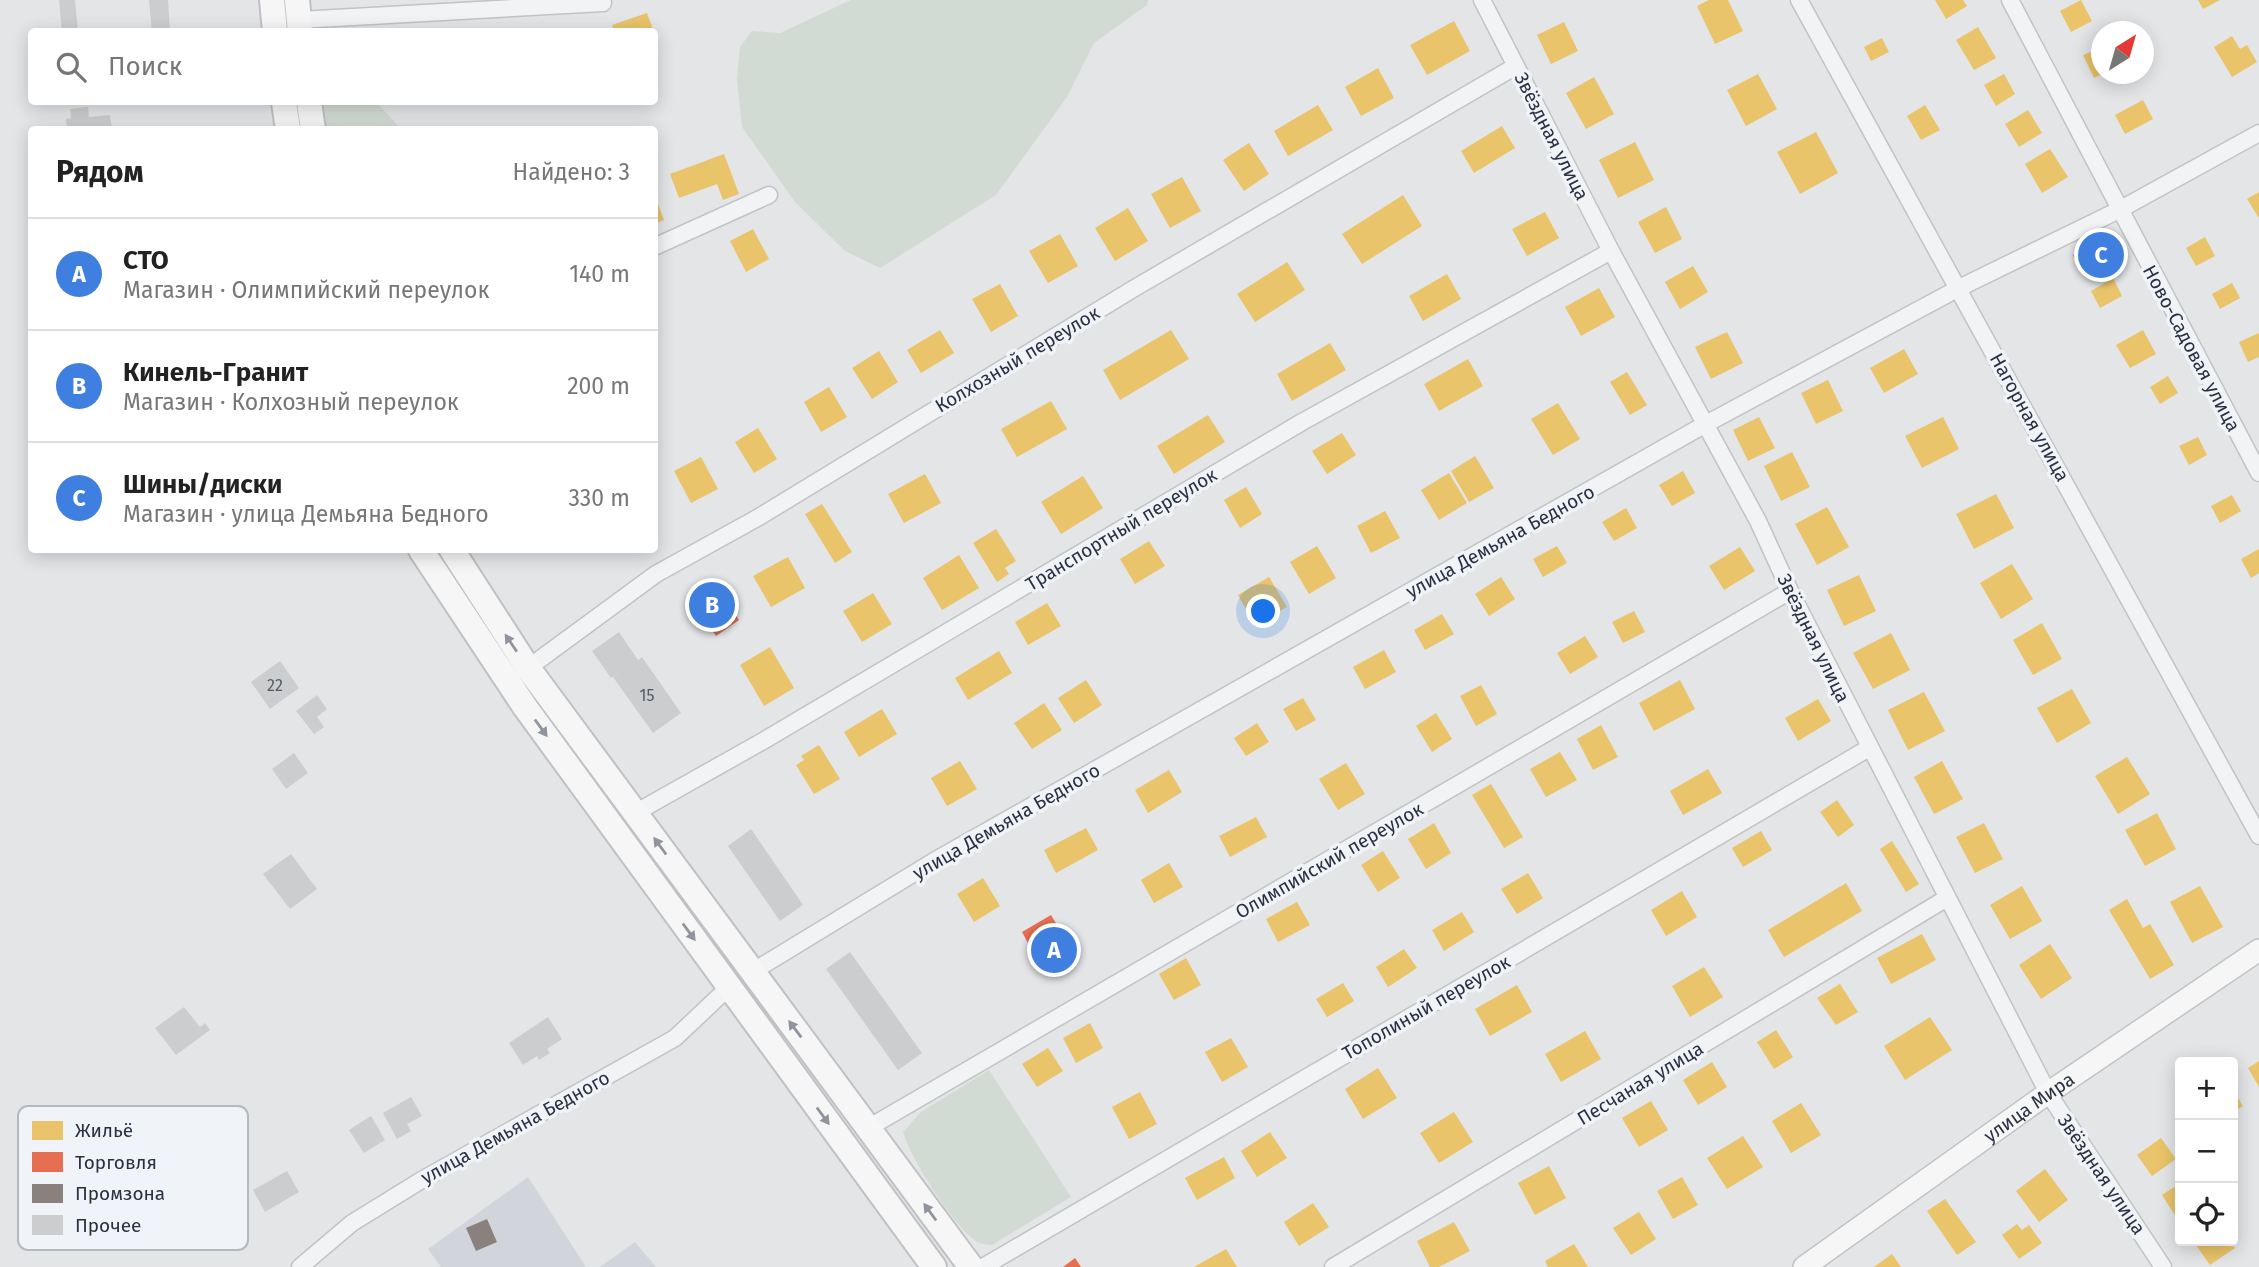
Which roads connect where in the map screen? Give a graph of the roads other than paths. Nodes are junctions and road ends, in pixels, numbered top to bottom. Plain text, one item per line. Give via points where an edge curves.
1 (272, 0) edge
2 (1482, 0) edge
3 (1799, 0) edge
4 (2010, 0) edge
5 (603, 3) dead end
6 (299, 17) edge
7 (275, 28) edge
8 (1516, 66) junction
9 (284, 105) edge
10 (309, 105) edge
11 (287, 126) edge
12 (312, 126) edge
13 (2259, 133) edge
14 (769, 195) dead end
15 (2119, 210) junction
16 (658, 245) edge
17 (1611, 251) junction
18 (1959, 288) junction
19 (1704, 425) junction
20 (2259, 472) edge
21 (423, 553) edge
22 (454, 553) edge
23 (1790, 591) junction
24 (528, 668) junction
25 (1869, 747) junction
26 (635, 813) junction
27 (2259, 835) edge
28 (1947, 898) junction
29 (2259, 950) edge
30 (752, 972) junction
31 (729, 987) junction
32 (2048, 1093) junction
33 (868, 1128) junction
34 (300, 1267) edge
35 (934, 1267) edge
36 (971, 1267) edge
37 (983, 1267) edge
38 (1333, 1267) edge
39 (1804, 1267) edge
40 (2163, 1267) edge

1 - 7 main road
2 - 8 street, Звёздная улица
3 - 18 street, Нагорная улица
4 - 15 street, Ново-Садовая улица
5 - 6 street
8 - 17 street, Звёздная улица
8 - 24 street, Колхозный переулок via 656,574
9 - 11 main road
10 - 12 main road
13 - 15 street, улица Демьяна Бедного
14 - 16 street
15 - 18 street, улица Демьяна Бедного
15 - 20 street, Ново-Садовая улица
17 - 19 street, Звёздная улица
17 - 26 street, Транспортный переулок via 1302,422
18 - 19 street, улица Демьяна Бедного
18 - 27 street, Нагорная улица
19 - 23 street, Звёздная улица via 1758,521
19 - 30 street, улица Демьяна Бедного via 934,861
21 -> 31 main road via 525,707
24 -> 22 main road
23 - 25 street, Звёздная улица
23 - 33 street, Олимпийский переулок
24 - 26 main road
25 - 28 street, Звёздная улица
25 - 37 street, Тополиный переулок
30 -> 26 main road
28 - 32 street, Звёздная улица
28 - 38 street, Песчаная улица
29 - 32 main road, улица Мира
33 -> 30 main road
31 - 34 street, улица Демьяна Бедного via 675,1038 420,1181 352,1223
31 -> 35 main road
32 - 39 main road, улица Мира
32 - 40 street, Звёздная улица
36 -> 33 main road

